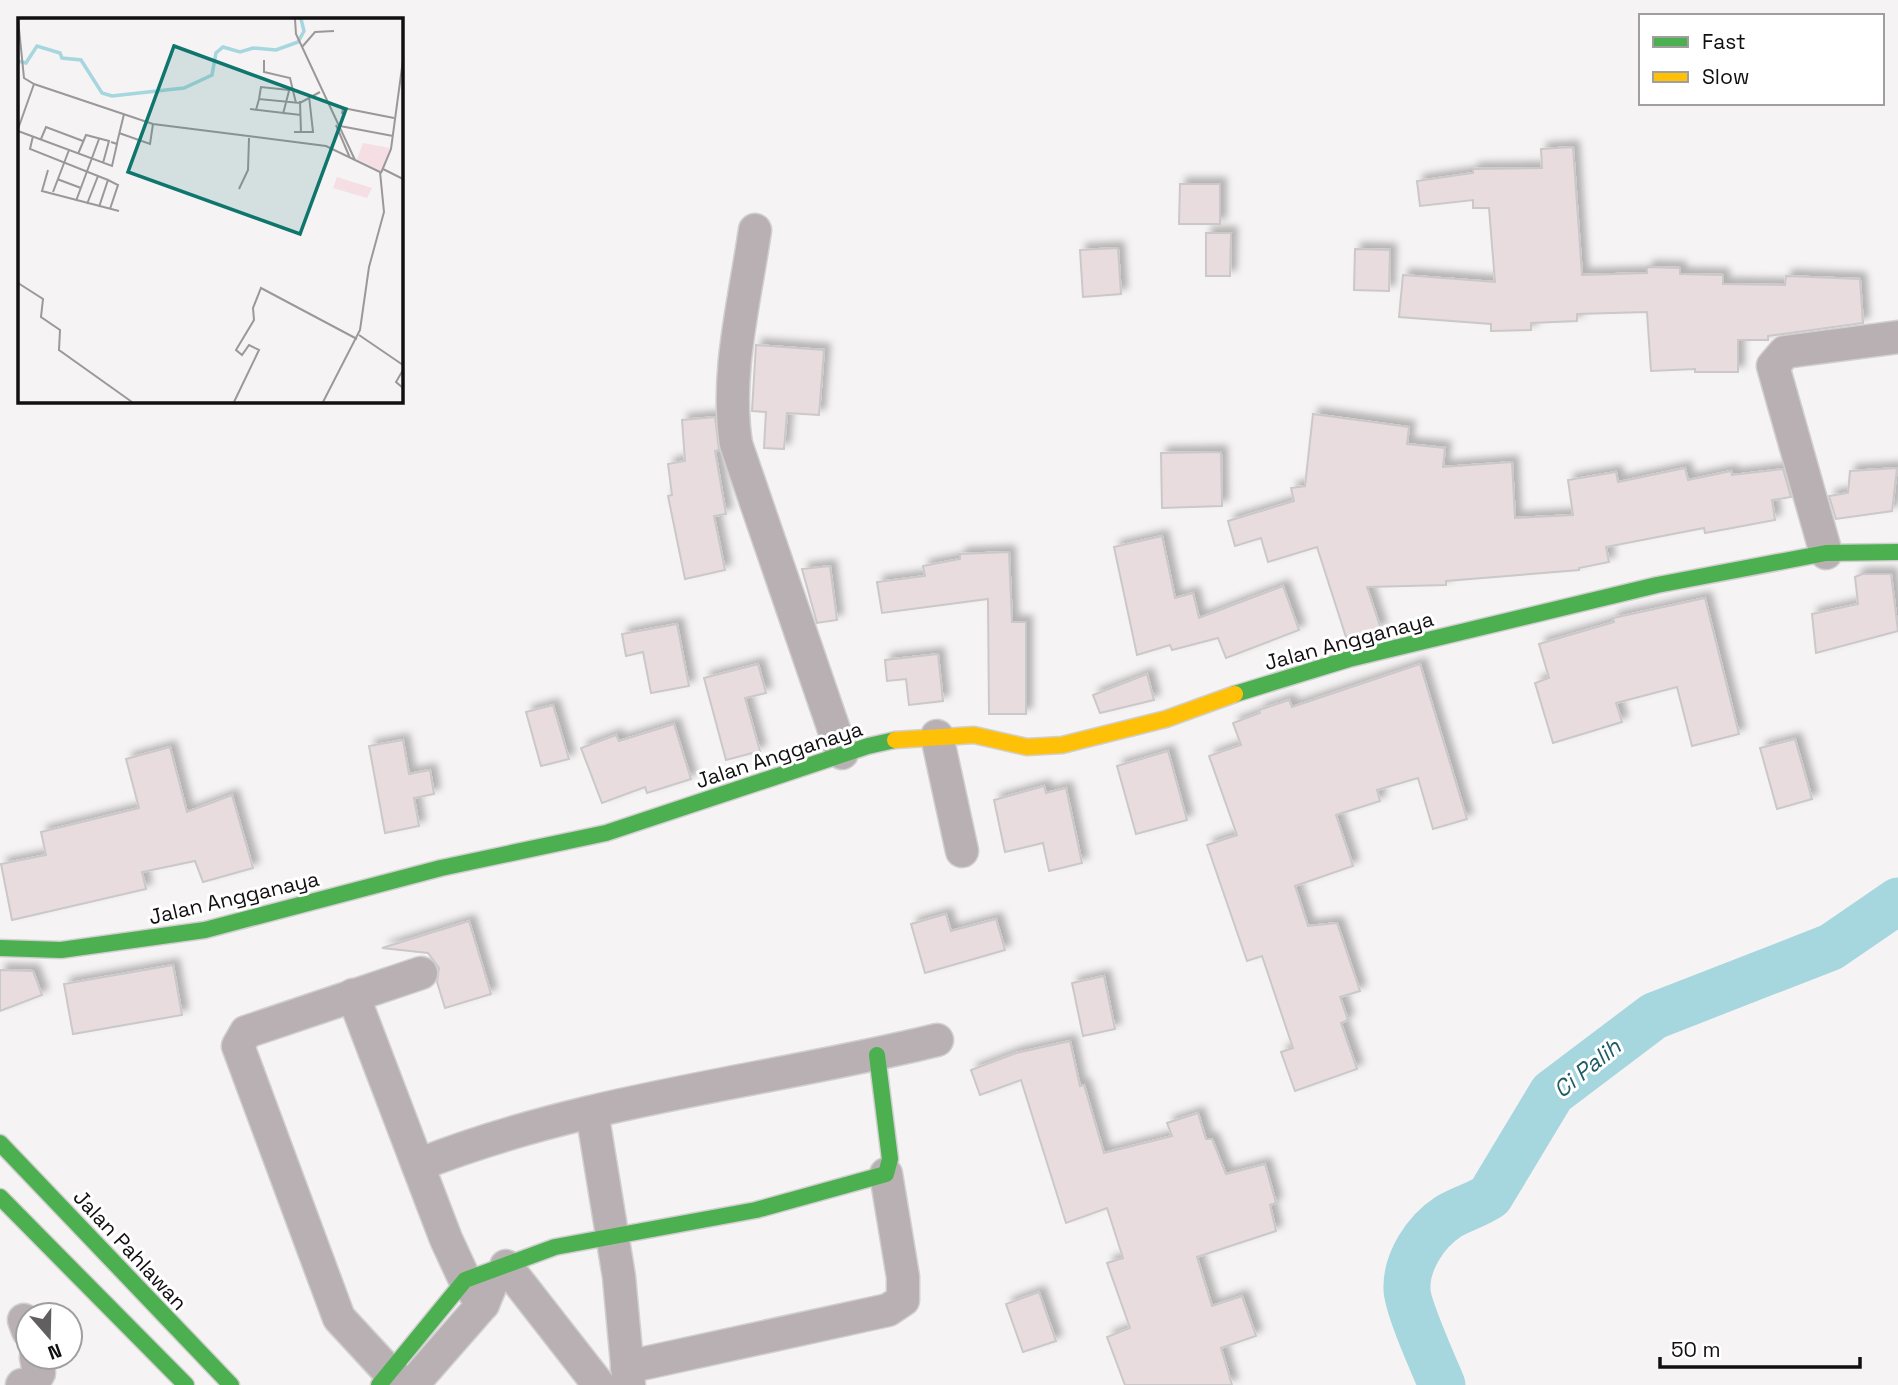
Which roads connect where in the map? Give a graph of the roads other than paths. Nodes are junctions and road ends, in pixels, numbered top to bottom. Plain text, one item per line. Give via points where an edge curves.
1 (755, 230) dead end
2 (1898, 337) edge
3 (1898, 552) edge
4 (1826, 553) junction
5 (937, 736) junction
6 (842, 753) junction
7 (961, 851) dead end
8 (0, 948) edge
9 (421, 973) dead end
10 (353, 995) junction
11 (937, 1040) dead end
12 (877, 1055) junction
13 (592, 1112) junction
14 (0, 1143) edge
15 (418, 1165) junction
16 (886, 1174) junction
17 (0, 1197) edge
18 (613, 1238) junction
19 (502, 1268) junction
20 (474, 1292) junction
21 (202, 1356) junction
22 (38, 1371) edge
23 (408, 1376) edge
24 (628, 1376) edge
25 (181, 1380) edge
26 (22, 1385) edge
27 (231, 1385) edge
28 (599, 1385) edge

1 - 6 street via 734,379 736,444
2 - 4 street via 1785,352 1773,366
3 - 4 street, Jalan Angganaya
4 - 5 street, Jalan Angganaya via 1657,585 1349,660 1166,719 1062,745 1036,748 974,735
5 - 6 street, Jalan Angganaya via 909,737
5 - 7 street
6 - 8 street, Jalan Angganaya via 606,833 441,868 205,930 61,950
9 - 10 street
10 - 15 street
10 - 23 street via 246,1032 238,1046 339,1318
11 - 12 street
12 - 13 street
12 - 16 street via 890,1159
13 - 15 street via 469,1145
13 - 18 street
14 - 21 street, Jalan Pahlawan
15 - 20 street
16 - 18 street via 756,1210
16 - 24 street via 903,1277 902,1300 888,1310
17 - 25 street
18 - 19 street via 555,1247
18 - 24 street
19 - 20 street
19 - 28 street
20 - 23 street
21 - 25 street
21 - 27 street, Jalan Pahlawan
22 - 26 street via 33,1383

